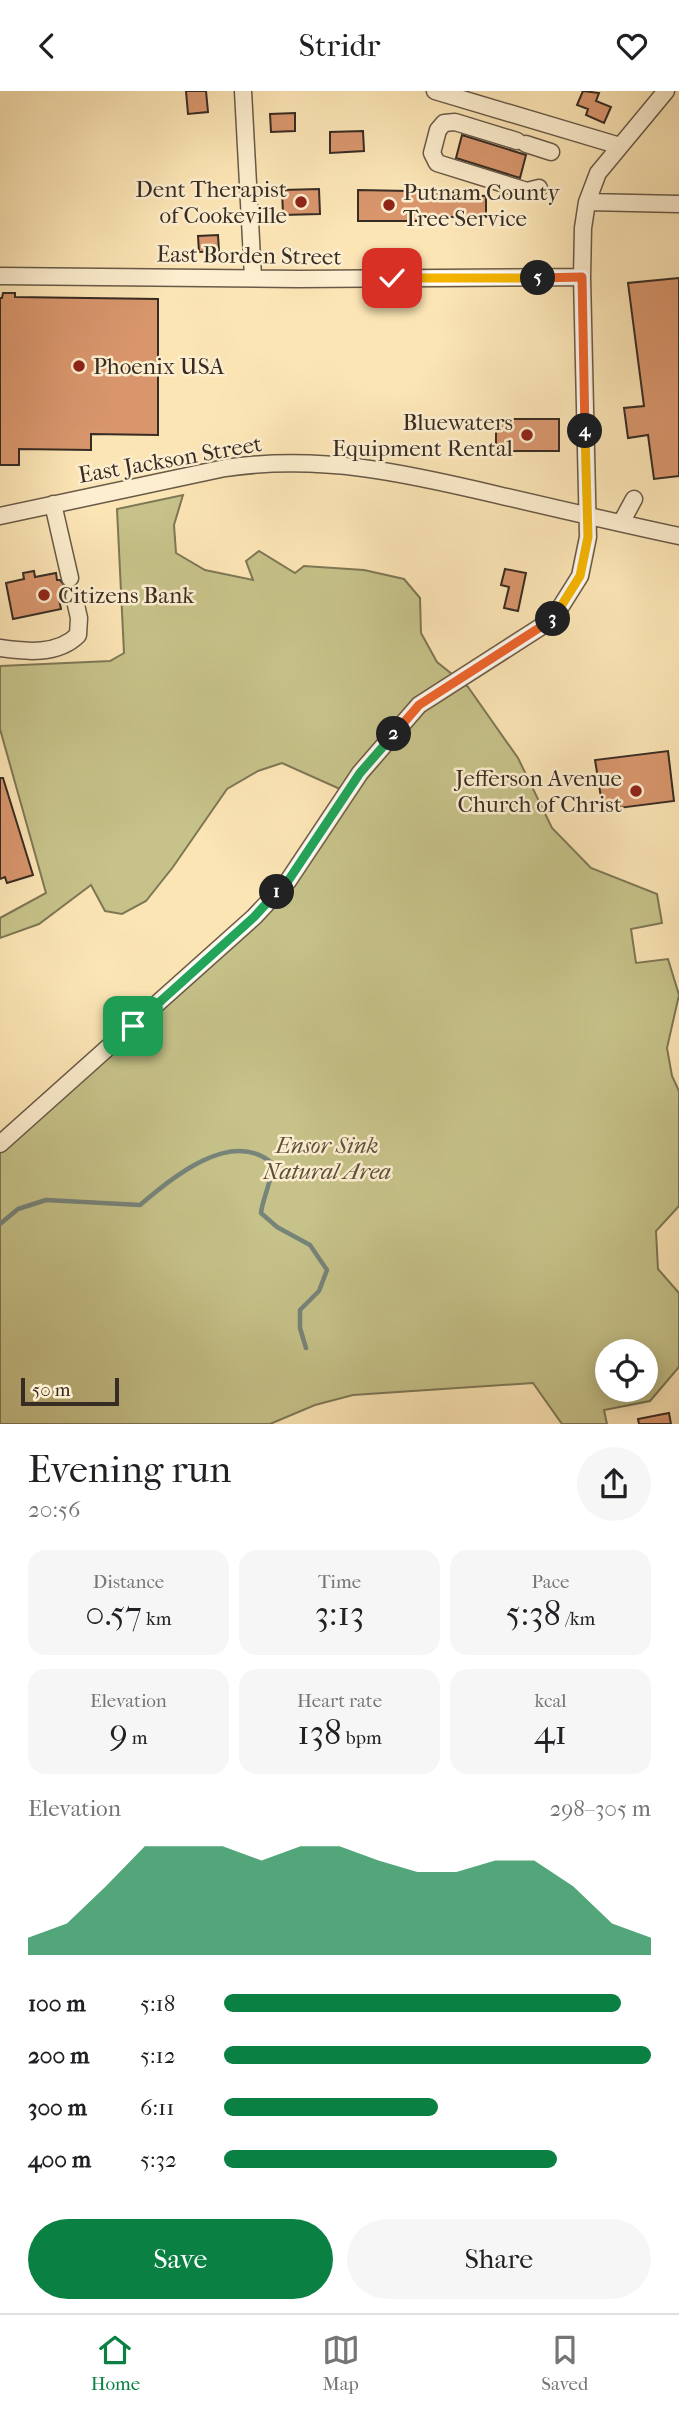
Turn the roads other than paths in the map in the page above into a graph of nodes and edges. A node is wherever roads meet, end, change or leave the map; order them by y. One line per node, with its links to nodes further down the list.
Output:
1 (243, 91): 10 (street)
2 (435, 91): 4 (street)
3 (666, 91): 4 (street)
4 (620, 146): 7 (street)
5 (551, 152): 6 (street)
6 (539, 188)
7 (587, 202): 8 (street); 11 (street)
8 (679, 204)
9 (0, 276): 10 (street, East Borden Street)
10 (253, 277): 11 (street, East Borden Street)
11 (582, 277): 14 (street)
12 (634, 499): 16 (street)
13 (53, 504): 14 (street, East Jackson Street); 15 (street, East Jackson Street); 18 (street)
14 (586, 515): 16 (street, East Jackson Street); 21 (street)
15 (0, 516)
16 (621, 523): 17 (street, East Jackson Street)
17 (679, 536)
18 (70, 578)
19 (74, 596): 20 (street)
20 (0, 648)
21 (0, 1144)

